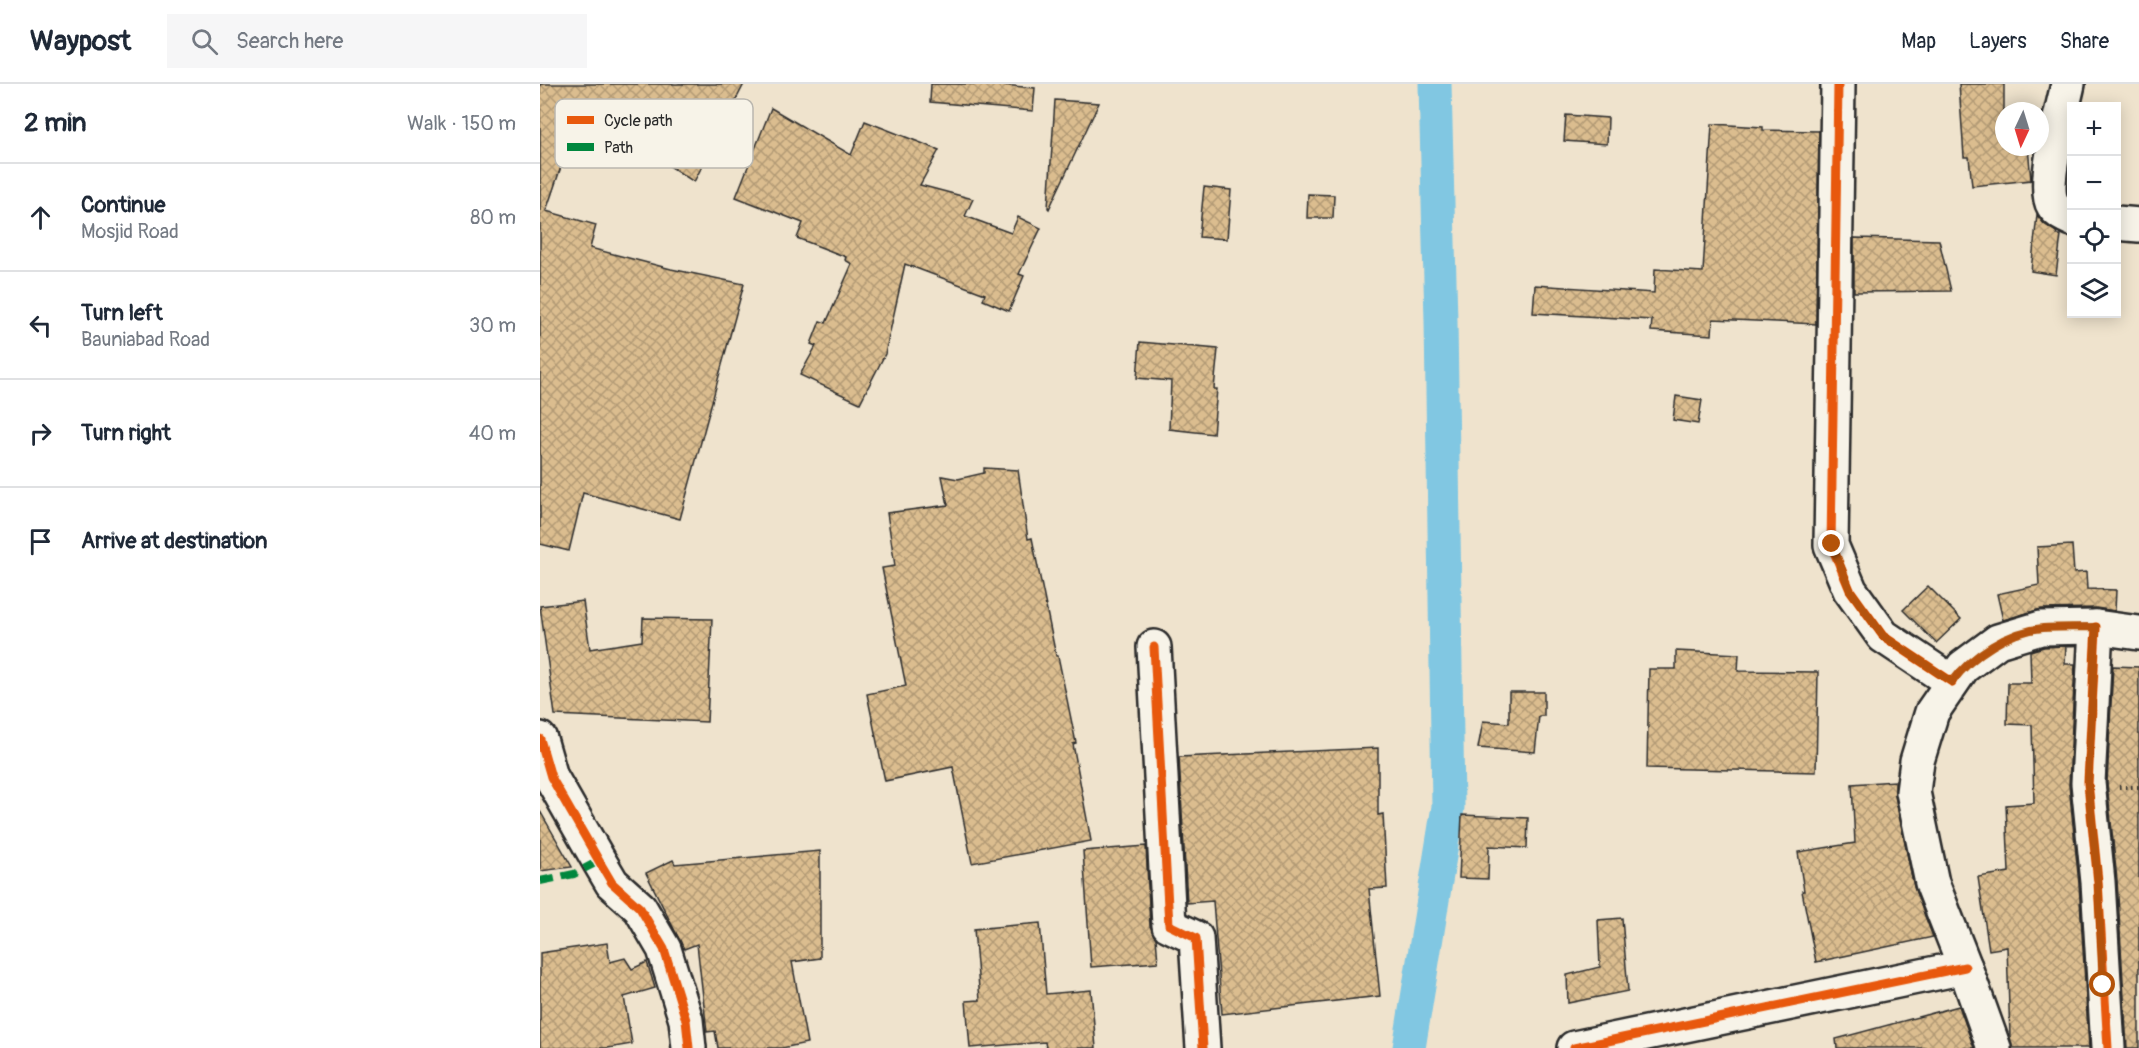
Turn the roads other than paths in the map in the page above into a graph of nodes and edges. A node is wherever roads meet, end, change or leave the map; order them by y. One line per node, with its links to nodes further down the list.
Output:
1 (1838, 84): 9 (street)
2 (2068, 84): 3 (street)
3 (2067, 216)
4 (2121, 223): 5 (street)
5 (2139, 225)
6 (2096, 627): 7 (street); 9 (street); 16 (street)
7 (2139, 633)
8 (1154, 647): 13 (street)
9 (1952, 682): 11 (street)
10 (540, 739): 12 (street)
11 (1965, 967): 14 (street); 15 (street)
12 (689, 1048)
13 (1203, 1048)
14 (1574, 1048)
15 (1994, 1048)
16 (2108, 1048)

